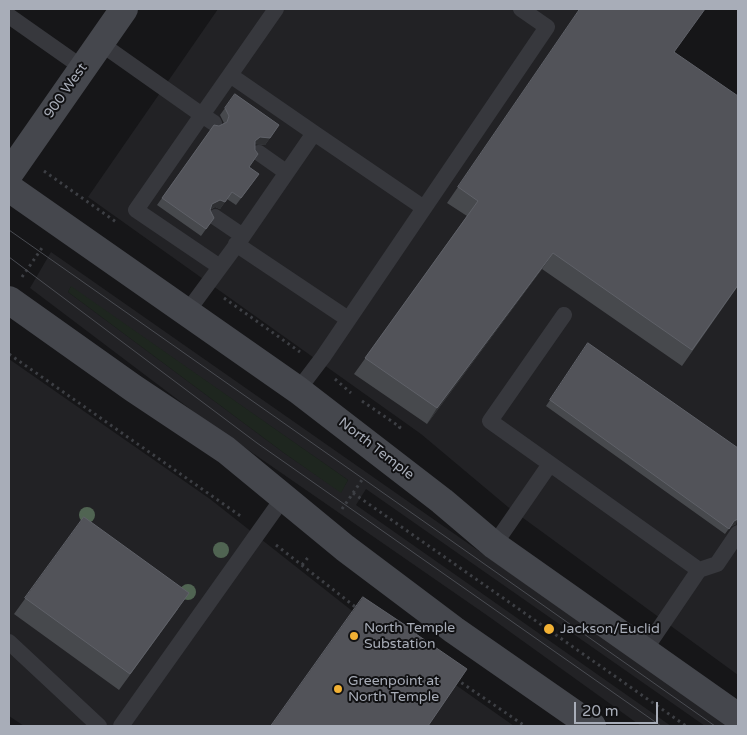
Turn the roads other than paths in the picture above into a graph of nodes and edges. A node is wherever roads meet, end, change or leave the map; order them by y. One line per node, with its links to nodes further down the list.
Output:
1 (124, 9): 5 (main road, 900 West)
2 (276, 9): 7 (lane)
3 (521, 9): 14 (lane)
4 (9, 16): 6 (lane)
5 (100, 43): 6 (main road, 900 West); 8 (lane)
6 (83, 68): 12 (main road, 900 West)
7 (230, 75): 8 (lane); 9 (lane)
8 (208, 119): 17 (lane)
9 (314, 133): 11 (lane); 14 (lane)
10 (259, 153): 11 (lane)
11 (286, 172): 16 (lane)
12 (9, 174)
13 (9, 188): 19 (main road, North Temple)
14 (424, 208): 21 (lane)
15 (215, 217): 16 (lane)
16 (240, 240): 17 (lane); 21 (lane)
17 (220, 267): 19 (lane)
18 (9, 300): 24 (main road)
19 (187, 312): 22 (main road, North Temple)
20 (564, 315): 23 (lane)
21 (348, 319): 22 (lane)
22 (298, 390): 26 (main road, North Temple)
23 (550, 464): 26 (lane); 27 (lane)
24 (283, 498): 32 (lane); 33 (main road)
25 (738, 533): 27 (lane)
26 (494, 545): 29 (main road, North Temple)
27 (699, 570): 29 (lane)
28 (9, 642): 31 (lane)
29 (644, 651): 30 (main road, North Temple)
30 (738, 717)
31 (99, 726)
32 (122, 726)
33 (592, 726)

